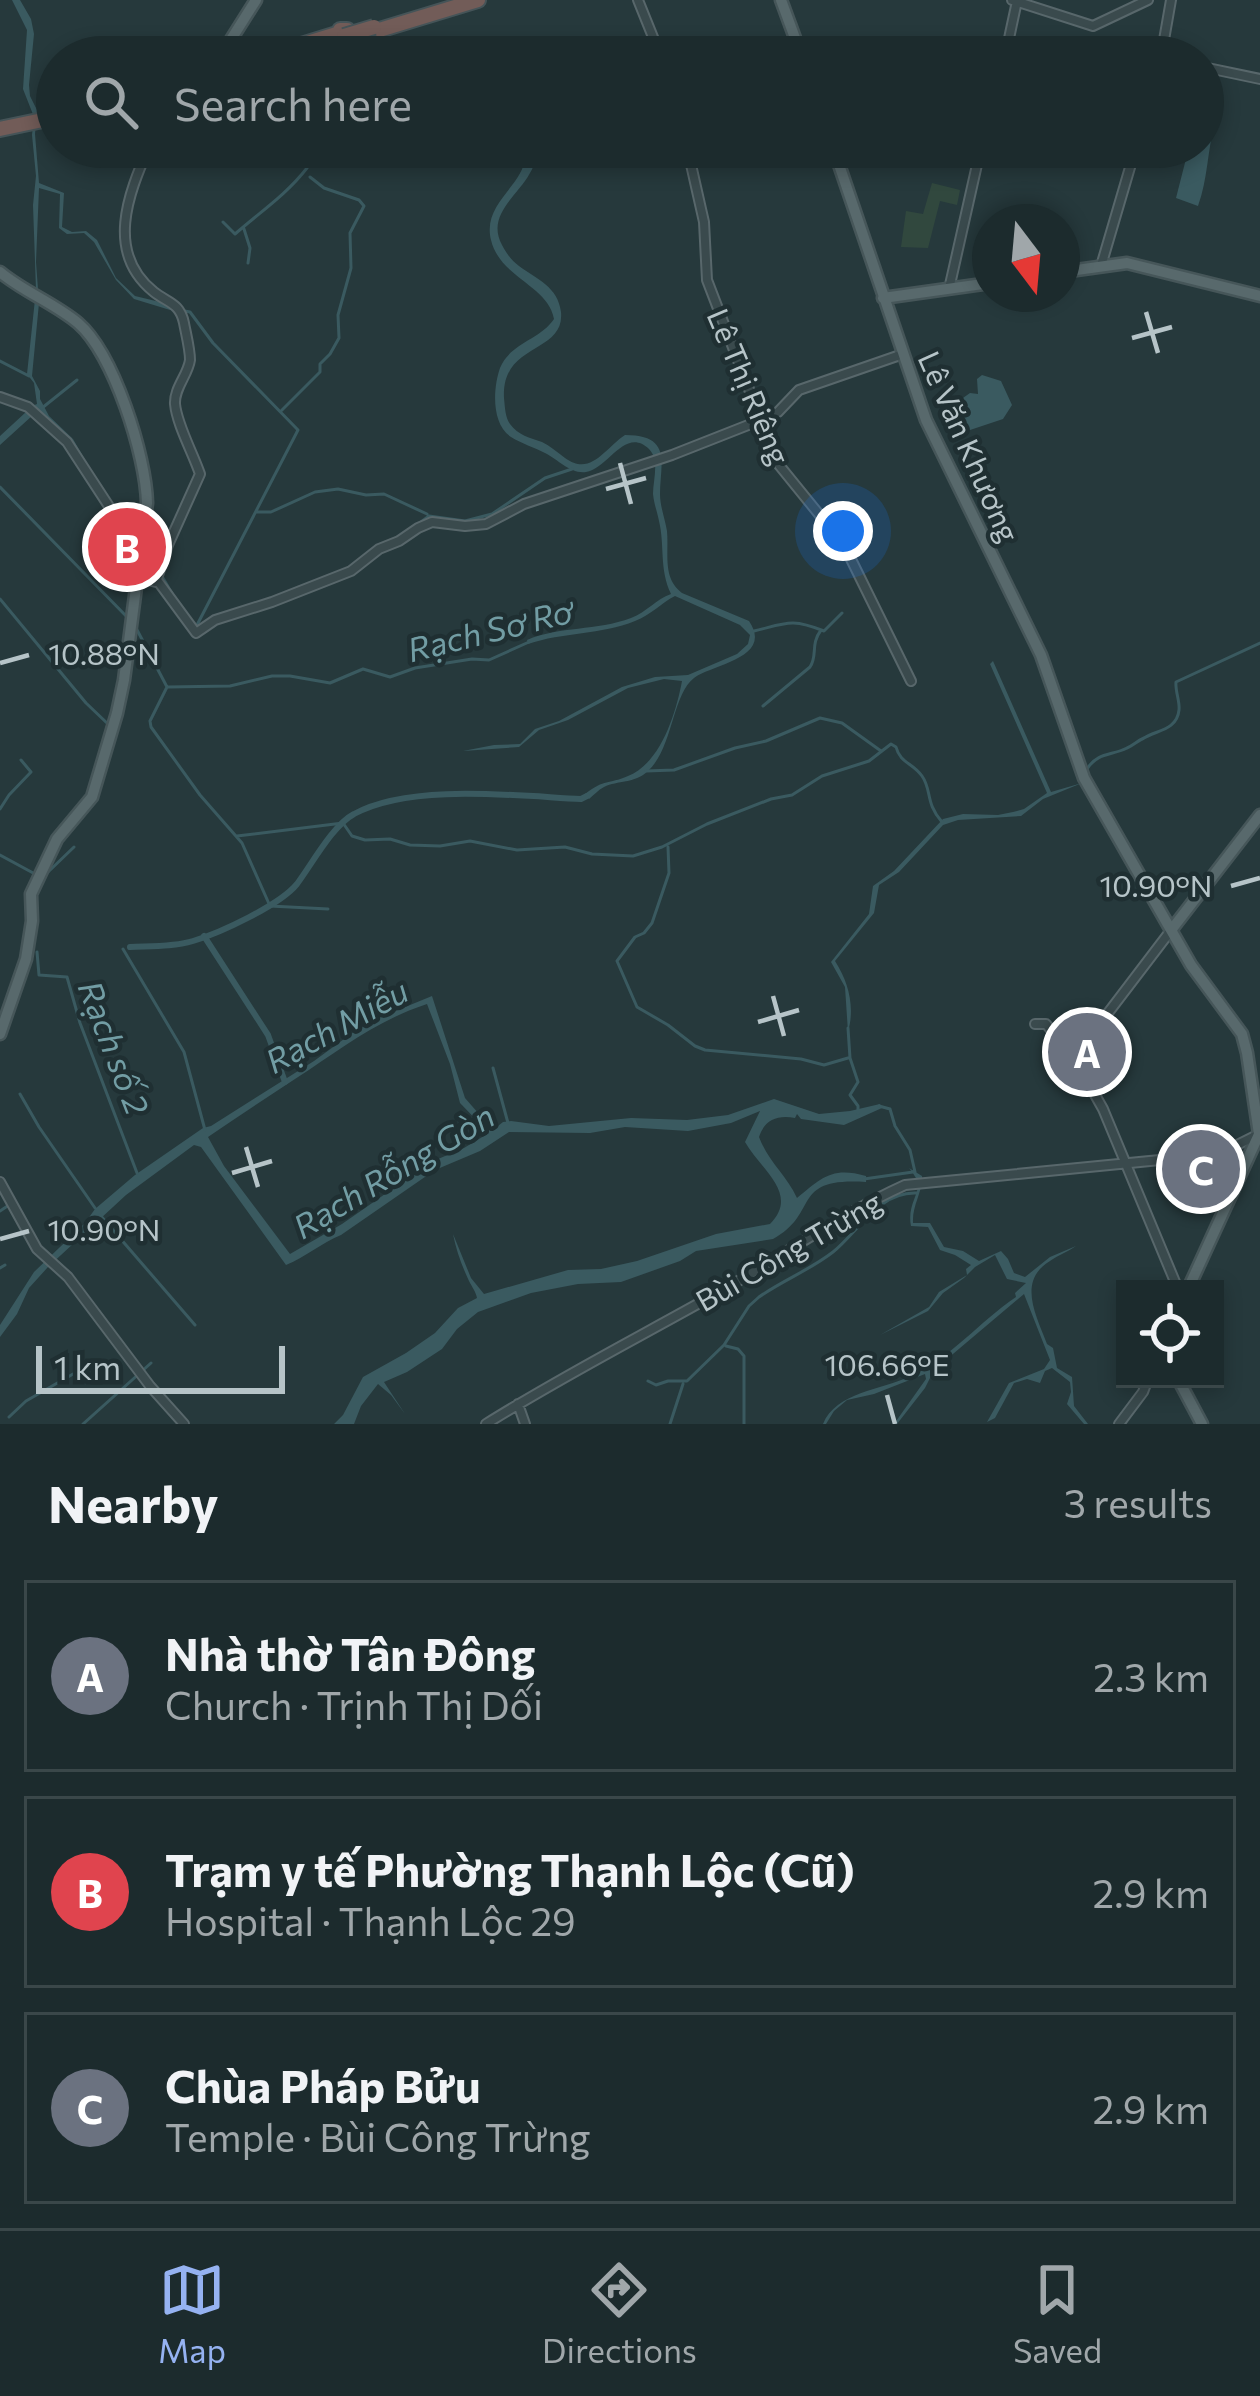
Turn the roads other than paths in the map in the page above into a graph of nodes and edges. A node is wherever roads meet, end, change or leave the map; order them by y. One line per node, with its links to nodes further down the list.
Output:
1 (256, 0): 11 (main road)
2 (451, 0): 10 (highway)
3 (460, 0): 10 (highway)
4 (475, 0): 10 (highway)
5 (637, 0): 13 (street)
6 (783, 0): 14 (main road)
7 (1148, 0): 9 (street)
8 (1171, 0): 16 (street)
9 (1016, 1): 15 (street)
10 (375, 27): 12 (highway, bridge)
11 (234, 36)
12 (348, 36)
13 (652, 36)
14 (795, 36)
15 (1009, 36)
16 (1167, 36)
17 (1224, 71): 18 (street)
18 (1260, 79)
19 (36, 125): 20 (highway)
20 (0, 132)
21 (141, 168): 37 (street)
22 (692, 168): 35 (street, Lê Thị Riêng)
23 (840, 168): 32 (main road, Lê Văn Khương)
24 (976, 168): 30 (street)
25 (1130, 168): 26 (street)
26 (1101, 266): 27 (main road); 31 (main road)
27 (1080, 269)
28 (0, 272): 36 (main road)
29 (972, 286): 30 (main road)
30 (949, 289): 32 (main road)
31 (1260, 296)
32 (883, 298): 33 (main road, Lê Văn Khương)
33 (903, 354): 35 (street); 40 (main road, Lê Văn Khương)
34 (0, 398): 36 (street)
35 (762, 420): 37 (street); 38 (street, Lê Thị Riêng)
36 (139, 570): 37 (street); 42 (main road)
37 (158, 578)
38 (911, 681)
39 (1260, 815): 40 (main road)
40 (1172, 929): 43 (street); 44 (main road)
41 (1036, 1024): 43 (street)
42 (0, 1034)
43 (1073, 1055): 45 (street)
44 (1260, 1134): 45 (street, Bùi Công Trừng); 48 (main road)
45 (1126, 1164): 47 (street); 51 (street, Bùi Công Trừng)
46 (0, 1181): 53 (street)
47 (1174, 1280)
48 (1193, 1280)
49 (1145, 1388): 56 (street)
50 (1183, 1388): 52 (main road)
51 (518, 1404): 54 (street, Bùi Công Trừng); 55 (street)
52 (1199, 1419)
53 (184, 1424)
54 (485, 1424)
55 (525, 1424)
56 (1119, 1424)

